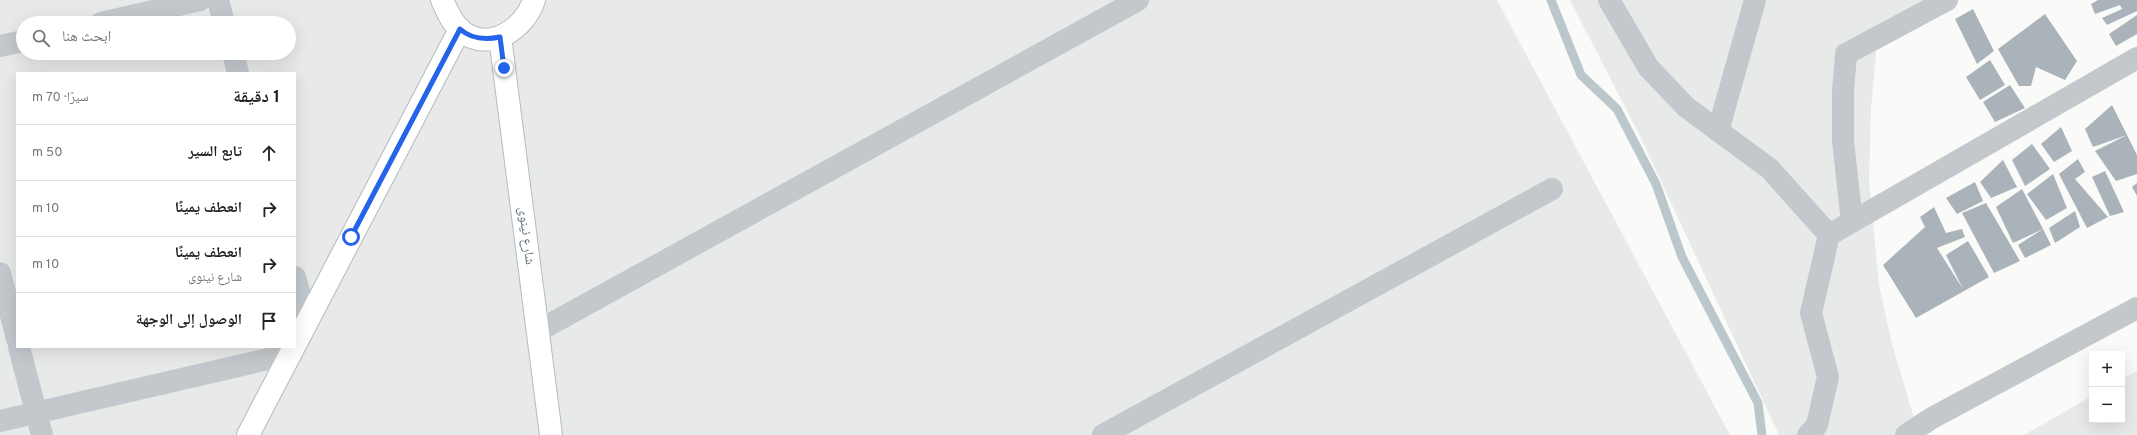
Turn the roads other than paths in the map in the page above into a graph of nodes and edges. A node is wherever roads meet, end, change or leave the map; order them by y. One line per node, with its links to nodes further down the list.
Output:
1 (200, 0): 9 (street)
2 (218, 0): 10 (street)
3 (442, 0): 11 (main road)
4 (534, 0): 12 (main road)
5 (1138, 0): 26 (street)
6 (1609, 0): 18 (street)
7 (1755, 0): 18 (street)
8 (1947, 0): 20 (street)
9 (131, 16)
10 (222, 16)
11 (460, 29): 12 (main road); 25 (main road)
12 (500, 37): 26 (main road, شارع نينوى)
13 (16, 43): 14 (street)
14 (0, 46)
15 (2137, 58): 20 (street)
16 (235, 60): 17 (street)
17 (238, 72)
18 (1718, 131): 21 (street)
19 (1552, 189): 36 (street)
20 (1852, 222): 21 (street)
21 (1829, 235): 37 (street)
22 (0, 273): 27 (street)
23 (296, 281): 25 (street)
24 (2137, 308): 38 (street)
25 (307, 321): 28 (main road)
26 (538, 331): 35 (main road, شارع نينوى)
27 (16, 335)
28 (296, 342)
29 (19, 348): 31 (street)
30 (293, 348): 31 (street); 34 (main road)
31 (36, 412): 32 (street); 33 (street)
32 (0, 421)
33 (42, 435)
34 (248, 435)
35 (551, 435)
36 (1103, 435)
37 (1808, 435)
38 (1906, 435)

